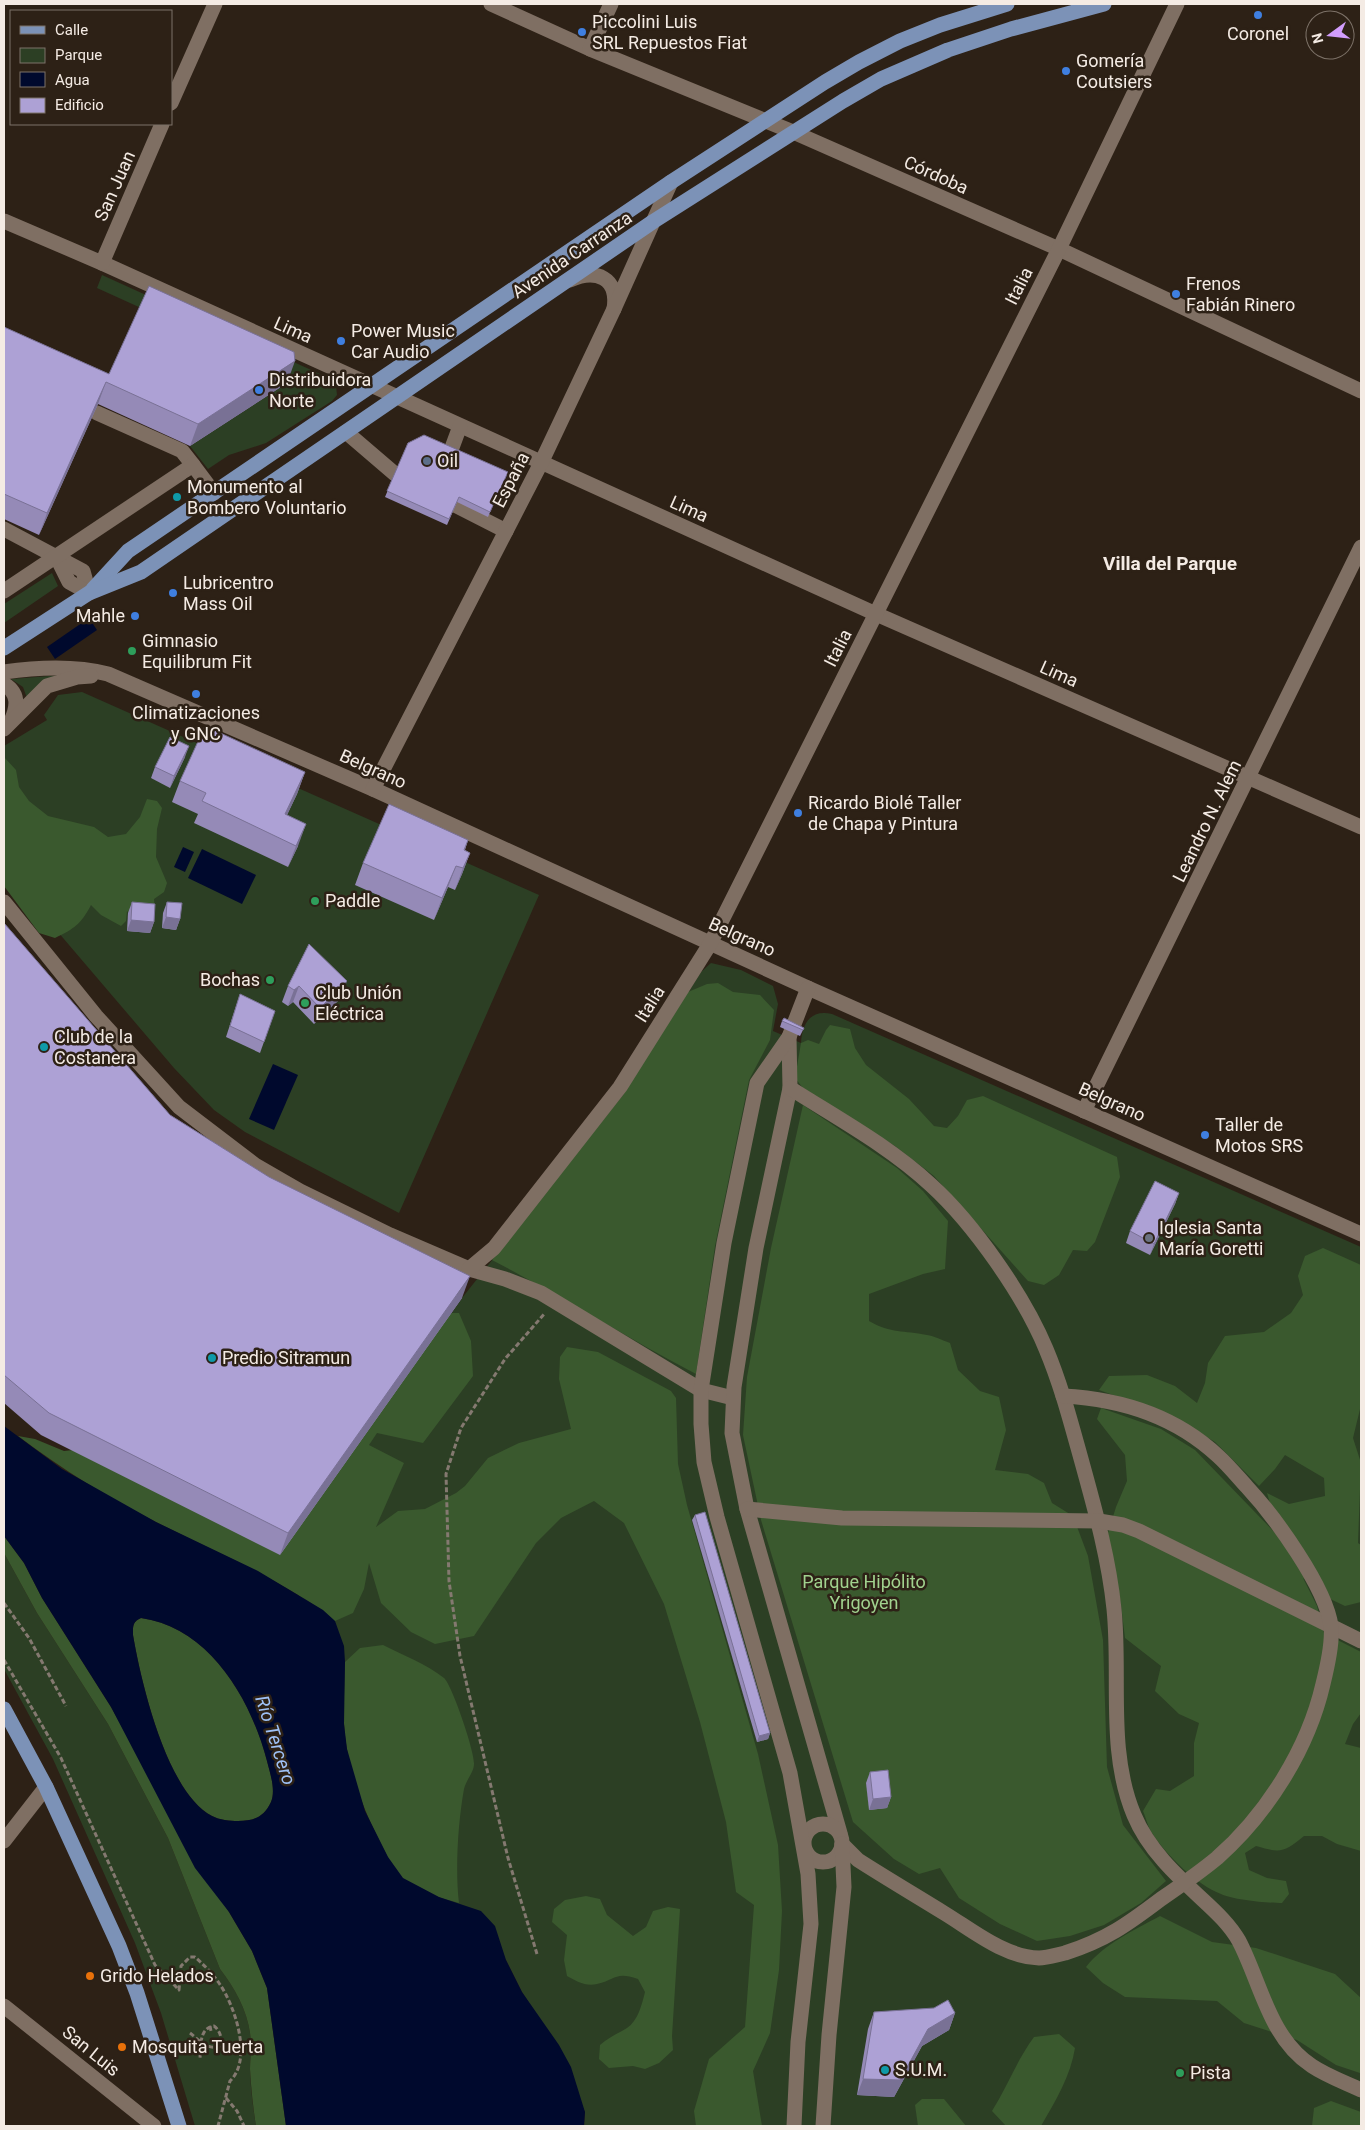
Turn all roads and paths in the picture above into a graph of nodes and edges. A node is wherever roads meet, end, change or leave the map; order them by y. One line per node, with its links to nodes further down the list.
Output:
1 (214, 4): 8 (street)
2 (491, 4): 7 (street, Córdoba)
3 (611, 4): 7 (street)
4 (1007, 4): 9 (main road, Avenida Carranza)
5 (1104, 4): 11 (main road, Avenida Carranza)
6 (1177, 4): 15 (street, Italia)
7 (590, 49): 9 (street, Córdoba)
8 (172, 101)
9 (764, 120): 11 (street, Córdoba); 12 (main road, Avenida Carranza)
10 (162, 125): 16 (street, San Juan)
11 (793, 132): 14 (main road, Avenida Carranza); 15 (street, Córdoba)
12 (670, 182): 14 (street, España); 19 (main road, Avenida Carranza)
13 (4, 221): 16 (street, Lima)
14 (654, 221): 17 (main road, Avenida Carranza); 18 (street, España)
15 (1058, 249): 20 (street, Córdoba); 37 (street, Italia)
16 (102, 263): 19 (street, Lima)
17 (562, 284): 18 (street); 21 (main road, Avenida Carranza)
18 (613, 311): 26 (street, España)
19 (370, 386): 21 (street, Lima); 29 (main road, Avenida Carranza)
20 (1361, 391)
21 (397, 398): 23 (street, Lima); 24 (main road, Avenida Carranza)
22 (97, 413): 27 (street)
23 (460, 426): 25 (street); 26 (street, Lima)
24 (346, 432): 28 (street); 36 (main road, Avenida Carranza)
25 (450, 453)
26 (541, 462): 32 (street, España); 37 (street, Lima)
27 (192, 464): 29 (street); 34 (street)
28 (395, 474)
29 (214, 493): 36 (main road, Avenida Carranza)
30 (455, 506): 32 (street)
31 (4, 528): 34 (street)
32 (506, 531): 44 (street, España)
33 (1361, 547): 43 (street, Leandro N. Alem)
34 (56, 556): 35 (street); 36 (street)
35 (4, 591)
36 (89, 593): 38 (main road, Avenida Carranza)
37 (876, 614): 43 (street, Lima); 47 (street, Italia)
38 (4, 648)
39 (4, 672): 40 (street, Belgrano)
40 (108, 674): 42 (street); 44 (street, Belgrano)
41 (4, 684): 42 (street)
42 (7, 726)
43 (1249, 778): 45 (street, Lima); 51 (street, Leandro N. Alem)
44 (373, 789): 47 (street, Belgrano)
45 (1361, 827)
46 (4, 902): 53 (street)
47 (710, 944): 48 (street, Belgrano); 53 (street, Italia)
48 (808, 988): 49 (street); 51 (street, Belgrano)
49 (789, 1037): 50 (street); 55 (street)
50 (790, 1088): 56 (street); 57 (street)
51 (1084, 1111): 52 (street, Belgrano)
52 (1361, 1234)
53 (469, 1269): 54 (street)
54 (555, 1301): 55 (street); 71 (path)
55 (701, 1390): 57 (street); 69 (street)
56 (1063, 1396): 59 (street); 61 (street)
57 (734, 1398): 58 (street)
58 (747, 1509): 59 (street); 67 (street)
59 (1099, 1521): 61 (street); 70 (street)
60 (4, 1603): 64 (path)
61 (1331, 1627): 62 (street); 70 (street)
62 (1361, 1641)
63 (4, 1660): 81 (path)
64 (66, 1706)
65 (4, 1709): 66 (main road)
66 (46, 1787): 68 (street); 83 (main road)
67 (841, 1839): 69 (street); 69 (street); 70 (street); 87 (street)
68 (4, 1840)
69 (804, 1844): 86 (street)
70 (1184, 1882): 80 (street)
71 (537, 1954)
72 (4, 2006): 82 (street, San Luis)
73 (210, 2026): 74 (path); 76 (path); 78 (path)
74 (212, 2032)
75 (190, 2033): 76 (path)
76 (201, 2042): 78 (path); 79 (path)
77 (215, 2043): 78 (path)
78 (217, 2048)
79 (200, 2058)
80 (1361, 2090)
81 (226, 2098): 84 (path); 85 (path)
82 (154, 2126)
83 (179, 2126)
84 (218, 2126)
85 (244, 2126)
86 (794, 2126)
87 (823, 2126)

